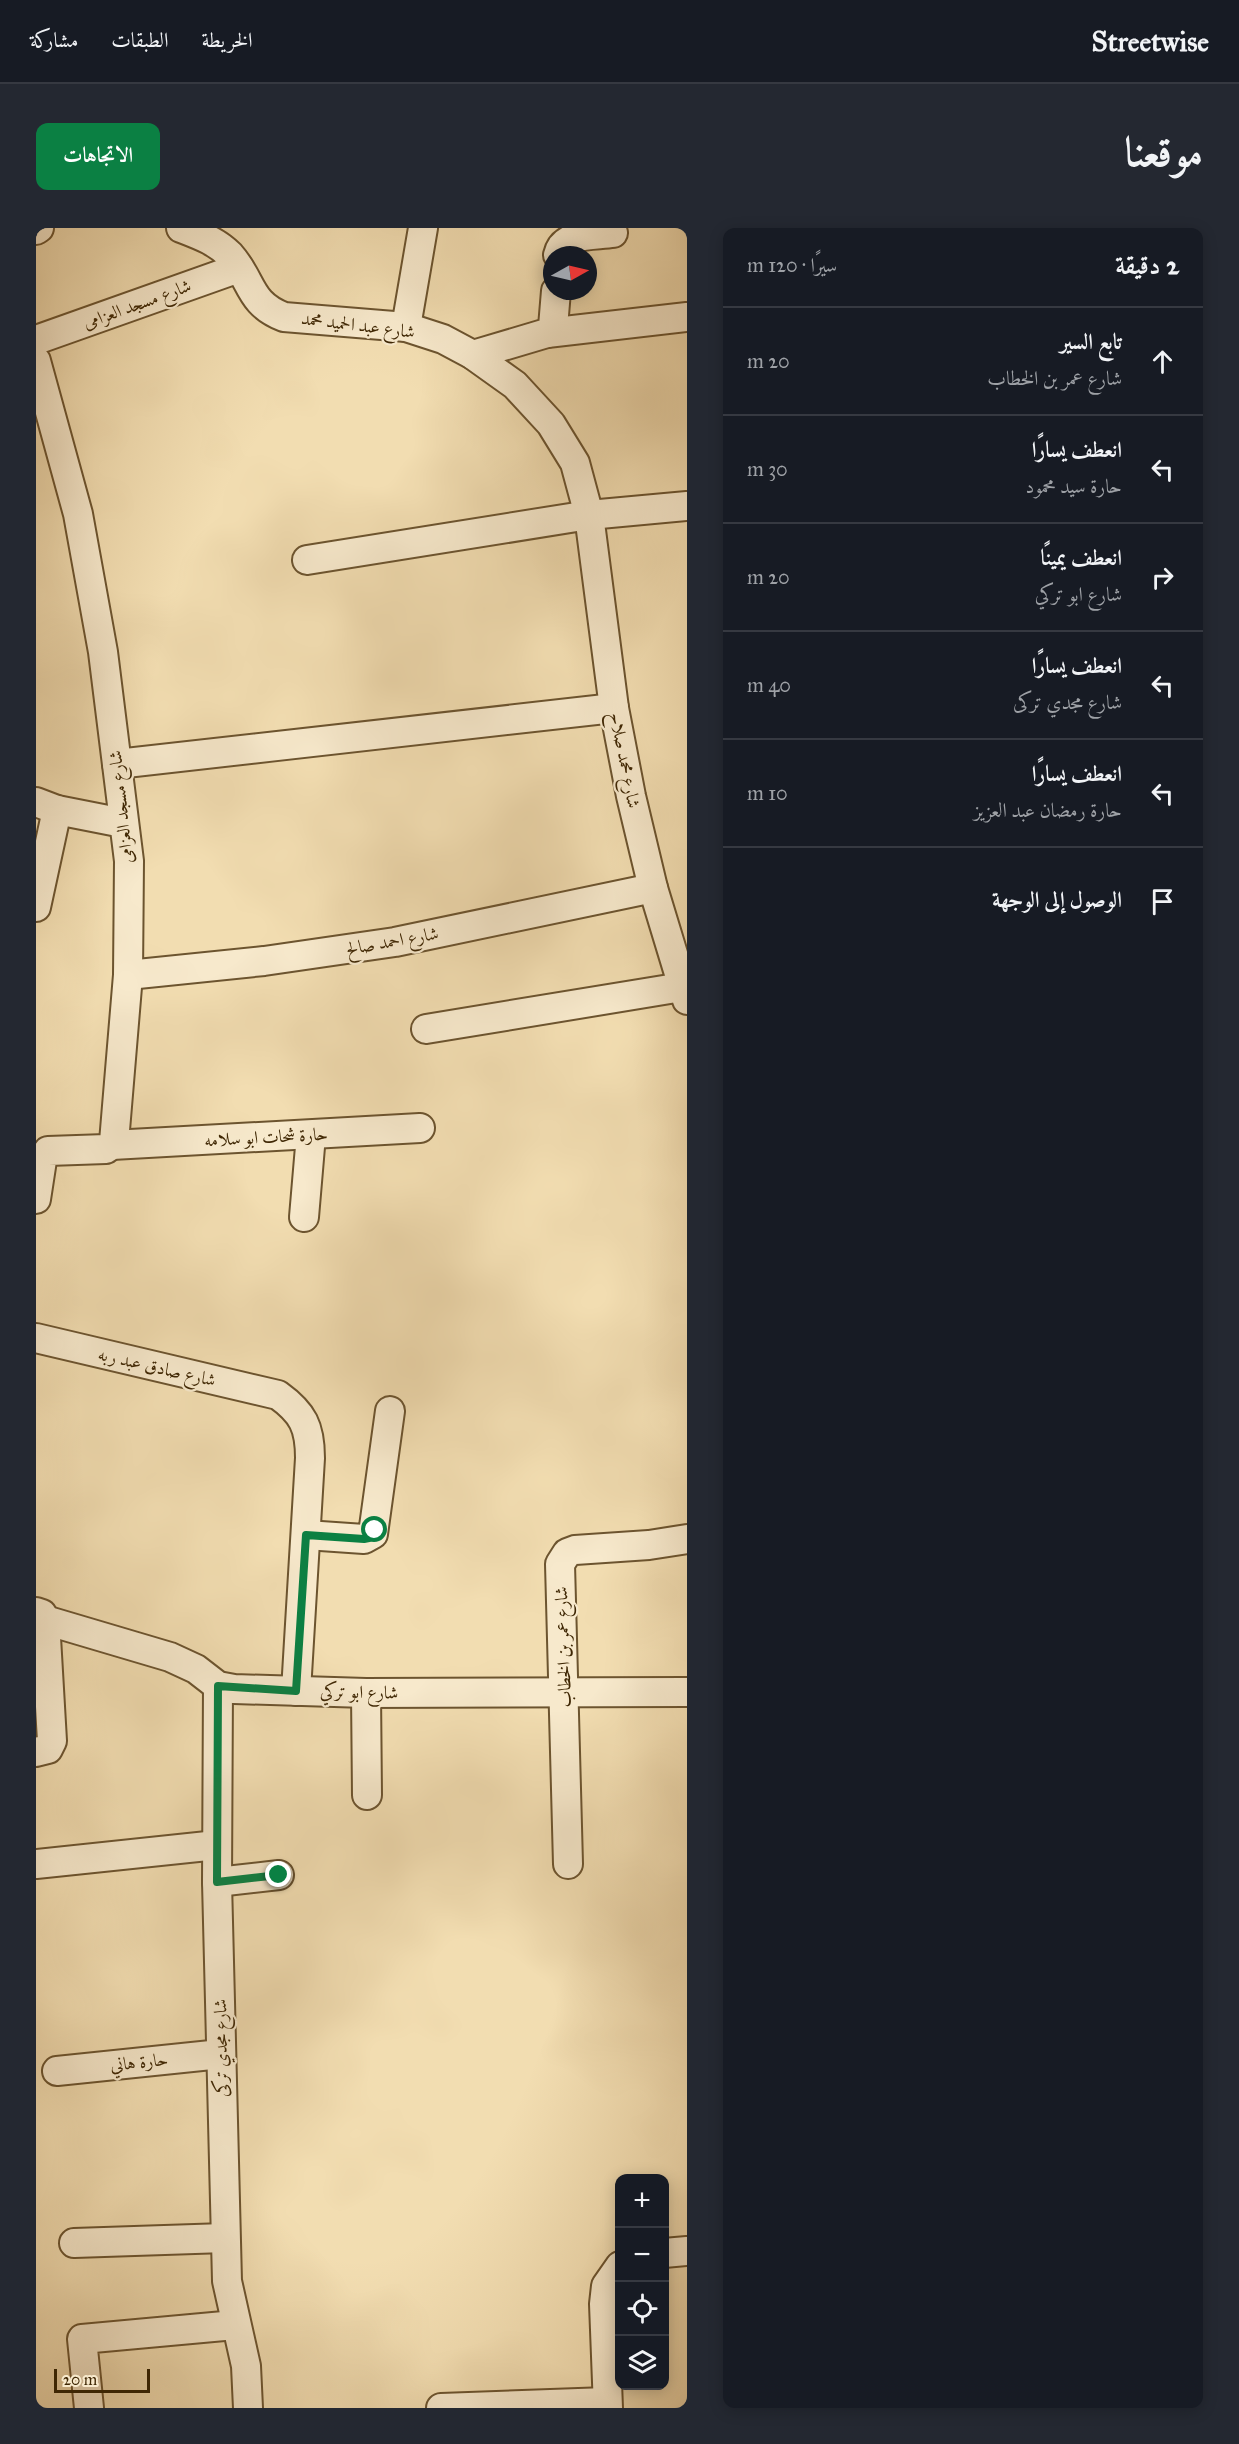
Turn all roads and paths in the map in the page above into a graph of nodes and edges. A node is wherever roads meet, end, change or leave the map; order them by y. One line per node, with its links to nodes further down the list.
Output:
1 (181, 228): 5 (street, شارع عبد الحميد محمد)
2 (423, 228): 8 (street)
3 (613, 233): 4 (street)
4 (561, 246)
5 (239, 268): 8 (street, شارع عبد الحميد محمد); 10 (street, شارع مسجد العزامى)
6 (555, 300): 9 (street)
7 (687, 317): 9 (street)
8 (406, 327): 11 (street, شارع عبد الحميد محمد)
9 (547, 333): 11 (street)
10 (36, 340)
11 (473, 355): 15 (street, شارع عبد الحميد محمد)
12 (36, 361): 13 (street, شارع مسجد العزامى)
13 (41, 401): 18 (street, شارع مسجد العزامى)
14 (687, 506): 15 (street)
15 (589, 515): 16 (street); 17 (street, شارع محمد صلاح)
16 (307, 560)
17 (614, 708): 18 (street); 21 (street, شارع محمد صلاح)
18 (117, 764): 20 (street, شارع مسجد العزامى)
19 (47, 806): 20 (street); 22 (street)
20 (123, 823): 23 (street, شارع مسجد العزامى)
21 (653, 888): 23 (street, شارع احمد صالح); 24 (street, شارع محمد صلاح)
22 (36, 907)
23 (128, 975): 28 (street, شارع مسجد العزامى)
24 (685, 994): 25 (street)
25 (426, 1029)
26 (420, 1128): 27 (street, حارة شحات ابو سلامه)
27 (311, 1135): 28 (street, حارة شحات ابو سلامه); 30 (street)
28 (112, 1145): 29 (street)
29 (36, 1199)
30 (304, 1217)
31 (36, 1338): 33 (street, شارع صادق عبد ربه)
32 (390, 1411): 33 (street)
33 (306, 1535): 37 (street)
34 (687, 1539): 40 (street, شارع عمر بن الخطاب)
35 (40, 1616): 36 (street); 41 (street)
36 (218, 1686): 37 (street, شارع ابو تركي); 43 (street, شارع مجدي تركى)
37 (296, 1691): 39 (street, شارع ابو تركي)
38 (687, 1692): 40 (street, شارع ابو تركي)
39 (366, 1693): 40 (street, شارع ابو تركي); 42 (street)
40 (564, 1693): 45 (street, شارع عمر بن الخطاب)
41 (44, 1746)
42 (367, 1795)
43 (217, 1845): 44 (street); 47 (street, شارع مجدي تركى)
44 (36, 1864)
45 (568, 1864)
46 (279, 1875): 47 (street)
47 (217, 1882): 48 (street, شارع مجدي تركى)
48 (220, 2054): 49 (street, حارة هاني); 50 (street, شارع مجدي تركى)
49 (57, 2071)
50 (225, 2238): 51 (street); 55 (street, شارع مجدي تركى)
51 (74, 2243)
52 (687, 2251): 53 (street)
53 (669, 2253)
54 (615, 2273): 56 (street)
55 (236, 2325): 57 (street); 58 (street, شارع مجدي تركى)
56 (608, 2405): 59 (street)
57 (89, 2408)
58 (248, 2408)
59 (441, 2408)

